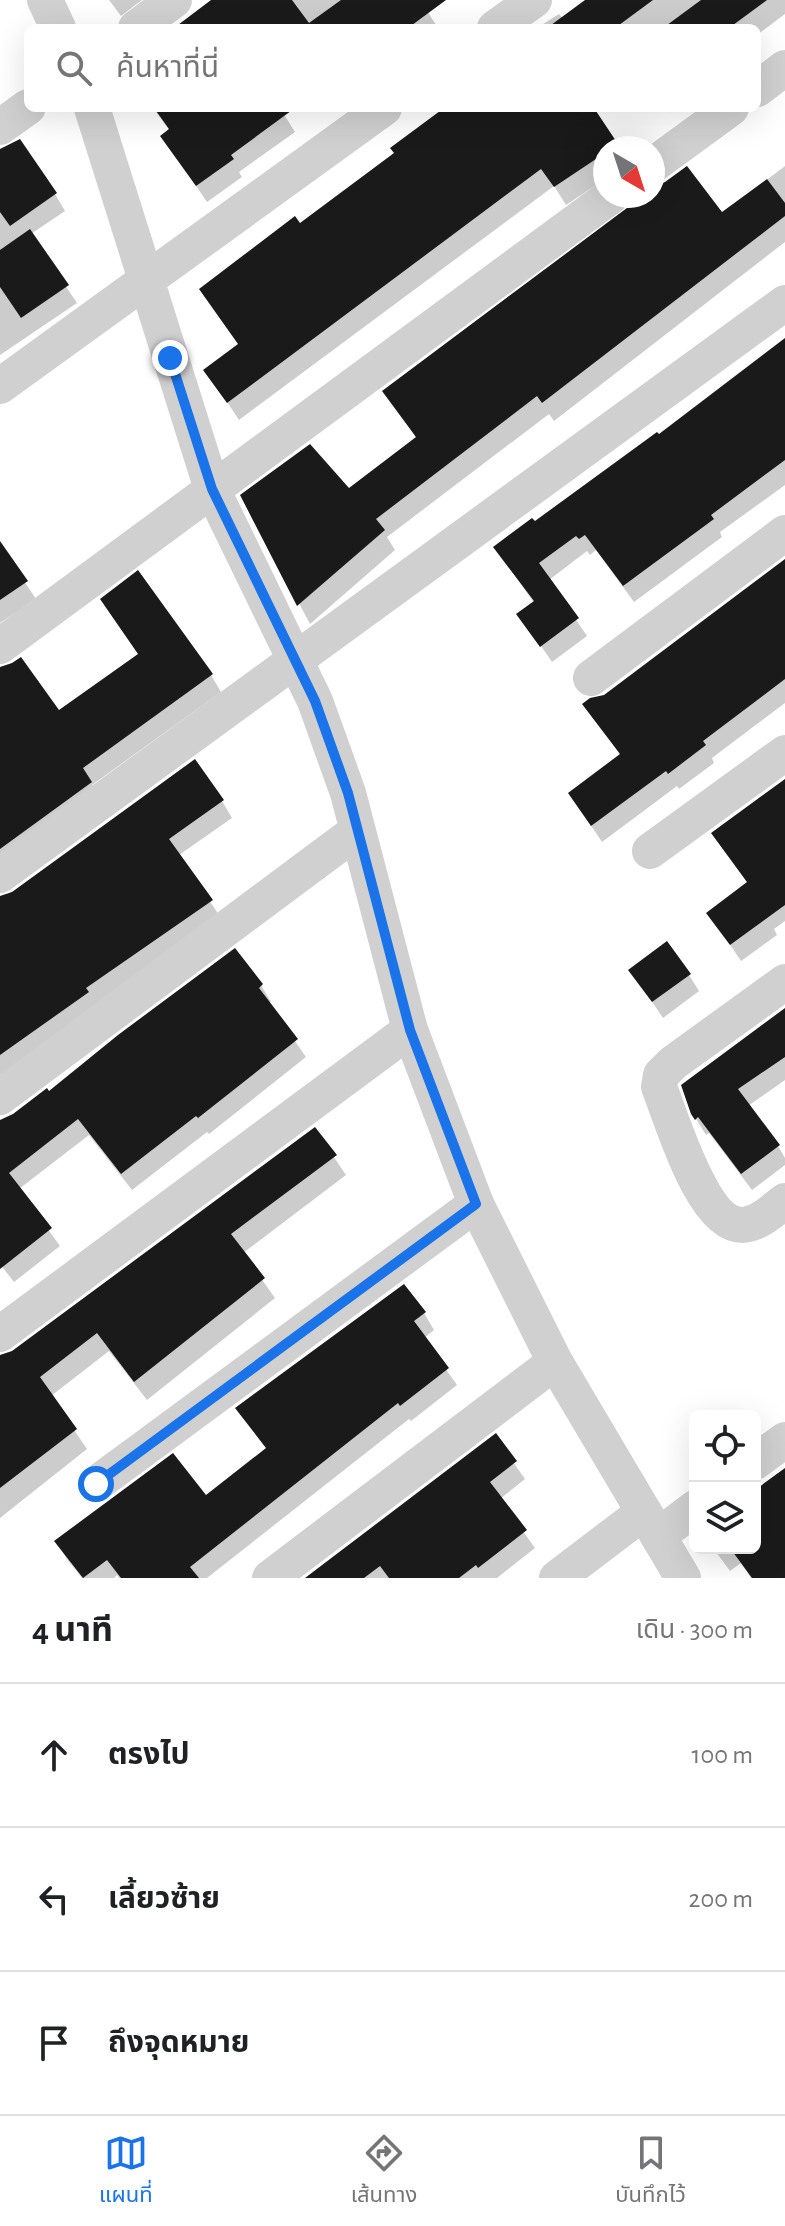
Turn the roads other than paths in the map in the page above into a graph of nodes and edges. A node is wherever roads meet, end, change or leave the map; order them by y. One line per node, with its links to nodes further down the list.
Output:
1 (45, 0): 4 (street)
2 (174, 0): 5 (street)
3 (534, 0): 6 (street)
4 (56, 24)
5 (141, 24)
6 (501, 24)
7 (785, 68): 8 (street)
8 (761, 86)
9 (24, 110): 13 (street)
10 (93, 112): 16 (street)
11 (378, 112): 16 (street)
12 (726, 112): 14 (street)
13 (0, 127)
14 (665, 156)
15 (595, 208): 19 (street)
16 (145, 278): 18 (street); 19 (street)
17 (785, 303): 22 (street)
18 (0, 386)
19 (212, 489): 21 (street); 22 (street)
20 (785, 533): 23 (street)
21 (0, 646)
22 (294, 659): 25 (street); 27 (street)
23 (591, 678)
24 (785, 753): 26 (street)
25 (357, 831): 29 (street); 30 (street)
26 (650, 851)
27 (0, 875)
28 (785, 982): 31 (street)
29 (410, 1030): 32 (street); 33 (street)
30 (0, 1097)
31 (785, 1201)
32 (476, 1204): 34 (street); 37 (street)
33 (0, 1334)
34 (555, 1362): 39 (street); 40 (street)
35 (785, 1440): 36 (street)
36 (761, 1458)
37 (96, 1484)
38 (689, 1510): 39 (street)
39 (651, 1524): 41 (street); 42 (street)
40 (270, 1578)
41 (557, 1578)
42 (683, 1578)

